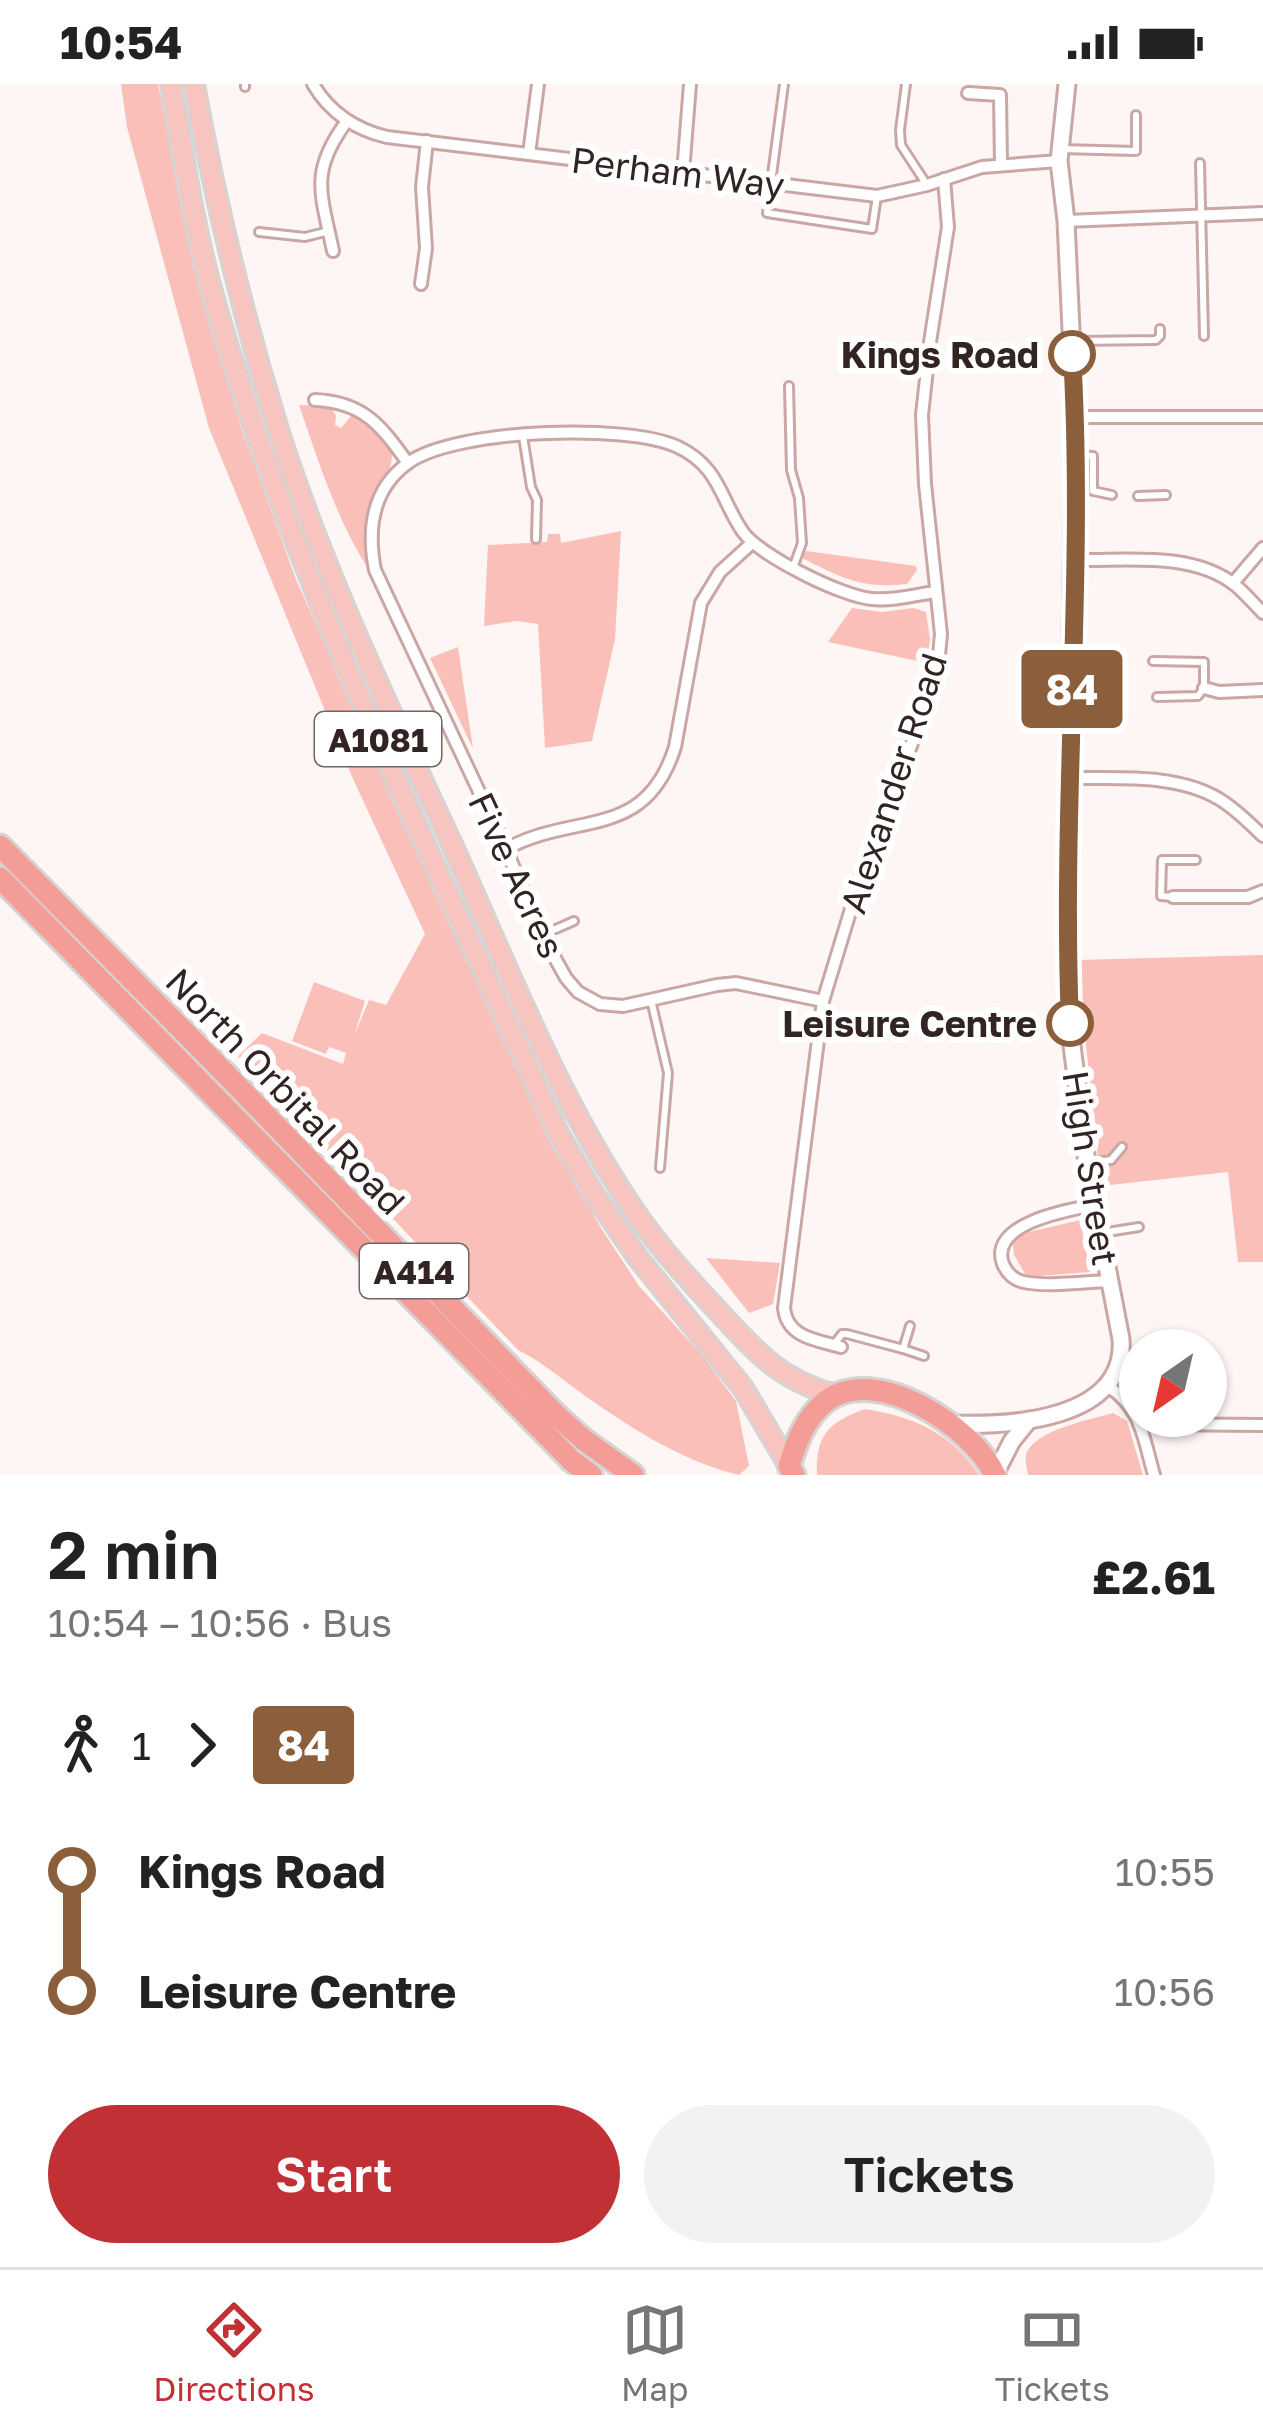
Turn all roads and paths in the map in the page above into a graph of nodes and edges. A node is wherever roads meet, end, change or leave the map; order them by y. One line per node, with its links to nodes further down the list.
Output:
1 (171, 84): 87 (main road, A1081)
2 (194, 84): 81 (main road, A1081)
3 (313, 84): 11 (street)
4 (538, 84): 13 (street)
5 (690, 84): 17 (street)
6 (784, 84): 19 (lane)
7 (906, 84): 20 (lane)
8 (1067, 84): 14 (street, High Street)
9 (968, 93): 15 (street)
10 (1136, 116): 14 (lane)
11 (347, 121): 12 (street, Perham Way); 25 (street)
12 (427, 141): 13 (street, Perham Way); 28 (street)
13 (529, 154): 17 (street, Perham Way)
14 (1059, 155): 15 (street, Perham Way); 24 (street, High Street)
15 (1000, 164): 18 (street, Perham Way)
16 (1200, 164): 23 (lane)
17 (683, 173): 19 (street, Perham Way)
18 (944, 179): 20 (street, Perham Way); 48 (street, Alexander Road)
19 (770, 184): 21 (street, Perham Way); 21 (lane)
20 (927, 185): 21 (street, Perham Way)
21 (877, 196)
22 (1263, 213): 23 (street)
23 (1203, 215): 24 (street); 30 (lane)
24 (1066, 220): 31 (street, High Street)
25 (328, 231): 26 (lane); 27 (street)
26 (259, 232)
27 (333, 251)
28 (421, 284)
29 (1160, 329): 31 (lane)
30 (1204, 336)
31 (1071, 341): 34 (street, High Street)
32 (789, 386): 46 (lane)
33 (315, 400): 38 (street)
34 (1075, 417): 35 (street); 37 (street, High Street)
35 (1263, 417)
36 (523, 434): 38 (street); 42 (lane); 43 (street)
37 (1074, 455): 39 (lane); 45 (street, High Street)
38 (408, 463): 57 (street, Five Acres)
39 (1112, 495)
40 (1138, 496): 41 (lane)
41 (1166, 496)
42 (536, 538)
43 (752, 543): 46 (street); 57 (street)
44 (1263, 548): 47 (street)
45 (1074, 560): 47 (street); 54 (street, High Street)
46 (793, 568): 48 (street)
47 (1233, 583): 49 (street)
48 (935, 592): 65 (street, Alexander Road)
49 (1263, 613)
50 (1153, 662): 51 (lane)
51 (1204, 688): 52 (street); 53 (lane)
52 (1263, 690)
53 (1157, 698)
54 (1069, 778): 55 (street); 69 (street, High Street)
55 (1263, 836)
56 (0, 846): 66 (highway, North Orbital Road / A414)
57 (506, 849): 63 (street, Five Acres)
58 (1196, 860): 61 (lane)
59 (0, 878): 67 (highway, North Orbital Road / A414)
60 (1263, 891): 61 (street)
61 (1173, 897)
62 (574, 921): 63 (lane)
63 (542, 935): 64 (street, Five Acres)
64 (651, 999): 65 (street, Five Acres); 70 (lane)
65 (823, 1001): 76 (street, Alexander Road)
66 (218, 1065): 67 (lane); 89 (highway, North Orbital Road / A414)
67 (207, 1089): 88 (highway, North Orbital Road / A414)
68 (1122, 1147): 69 (lane)
69 (1087, 1163): 71 (street, High Street)
70 (660, 1168)
71 (1094, 1205): 73 (street, High Street); 74 (street)
72 (1139, 1227): 73 (lane)
73 (1100, 1233): 74 (street, High Street)
74 (1109, 1282): 79 (street, High Street)
75 (910, 1326): 77 (lane)
76 (837, 1346): 77 (lane)
77 (903, 1349): 78 (lane)
78 (924, 1356)
79 (1108, 1386): 80 (street); 82 (street)
80 (1119, 1394)
81 (835, 1396): 83 (highway); 87 (highway)
82 (1029, 1420): 83 (street); 90 (street)
83 (953, 1424): 90 (highway)
84 (1227, 1425): 85 (street)
85 (1263, 1425)
86 (1143, 1437): 91 (street)
87 (788, 1472)
88 (591, 1475)
89 (633, 1475)
90 (996, 1475)
91 (1154, 1475)

